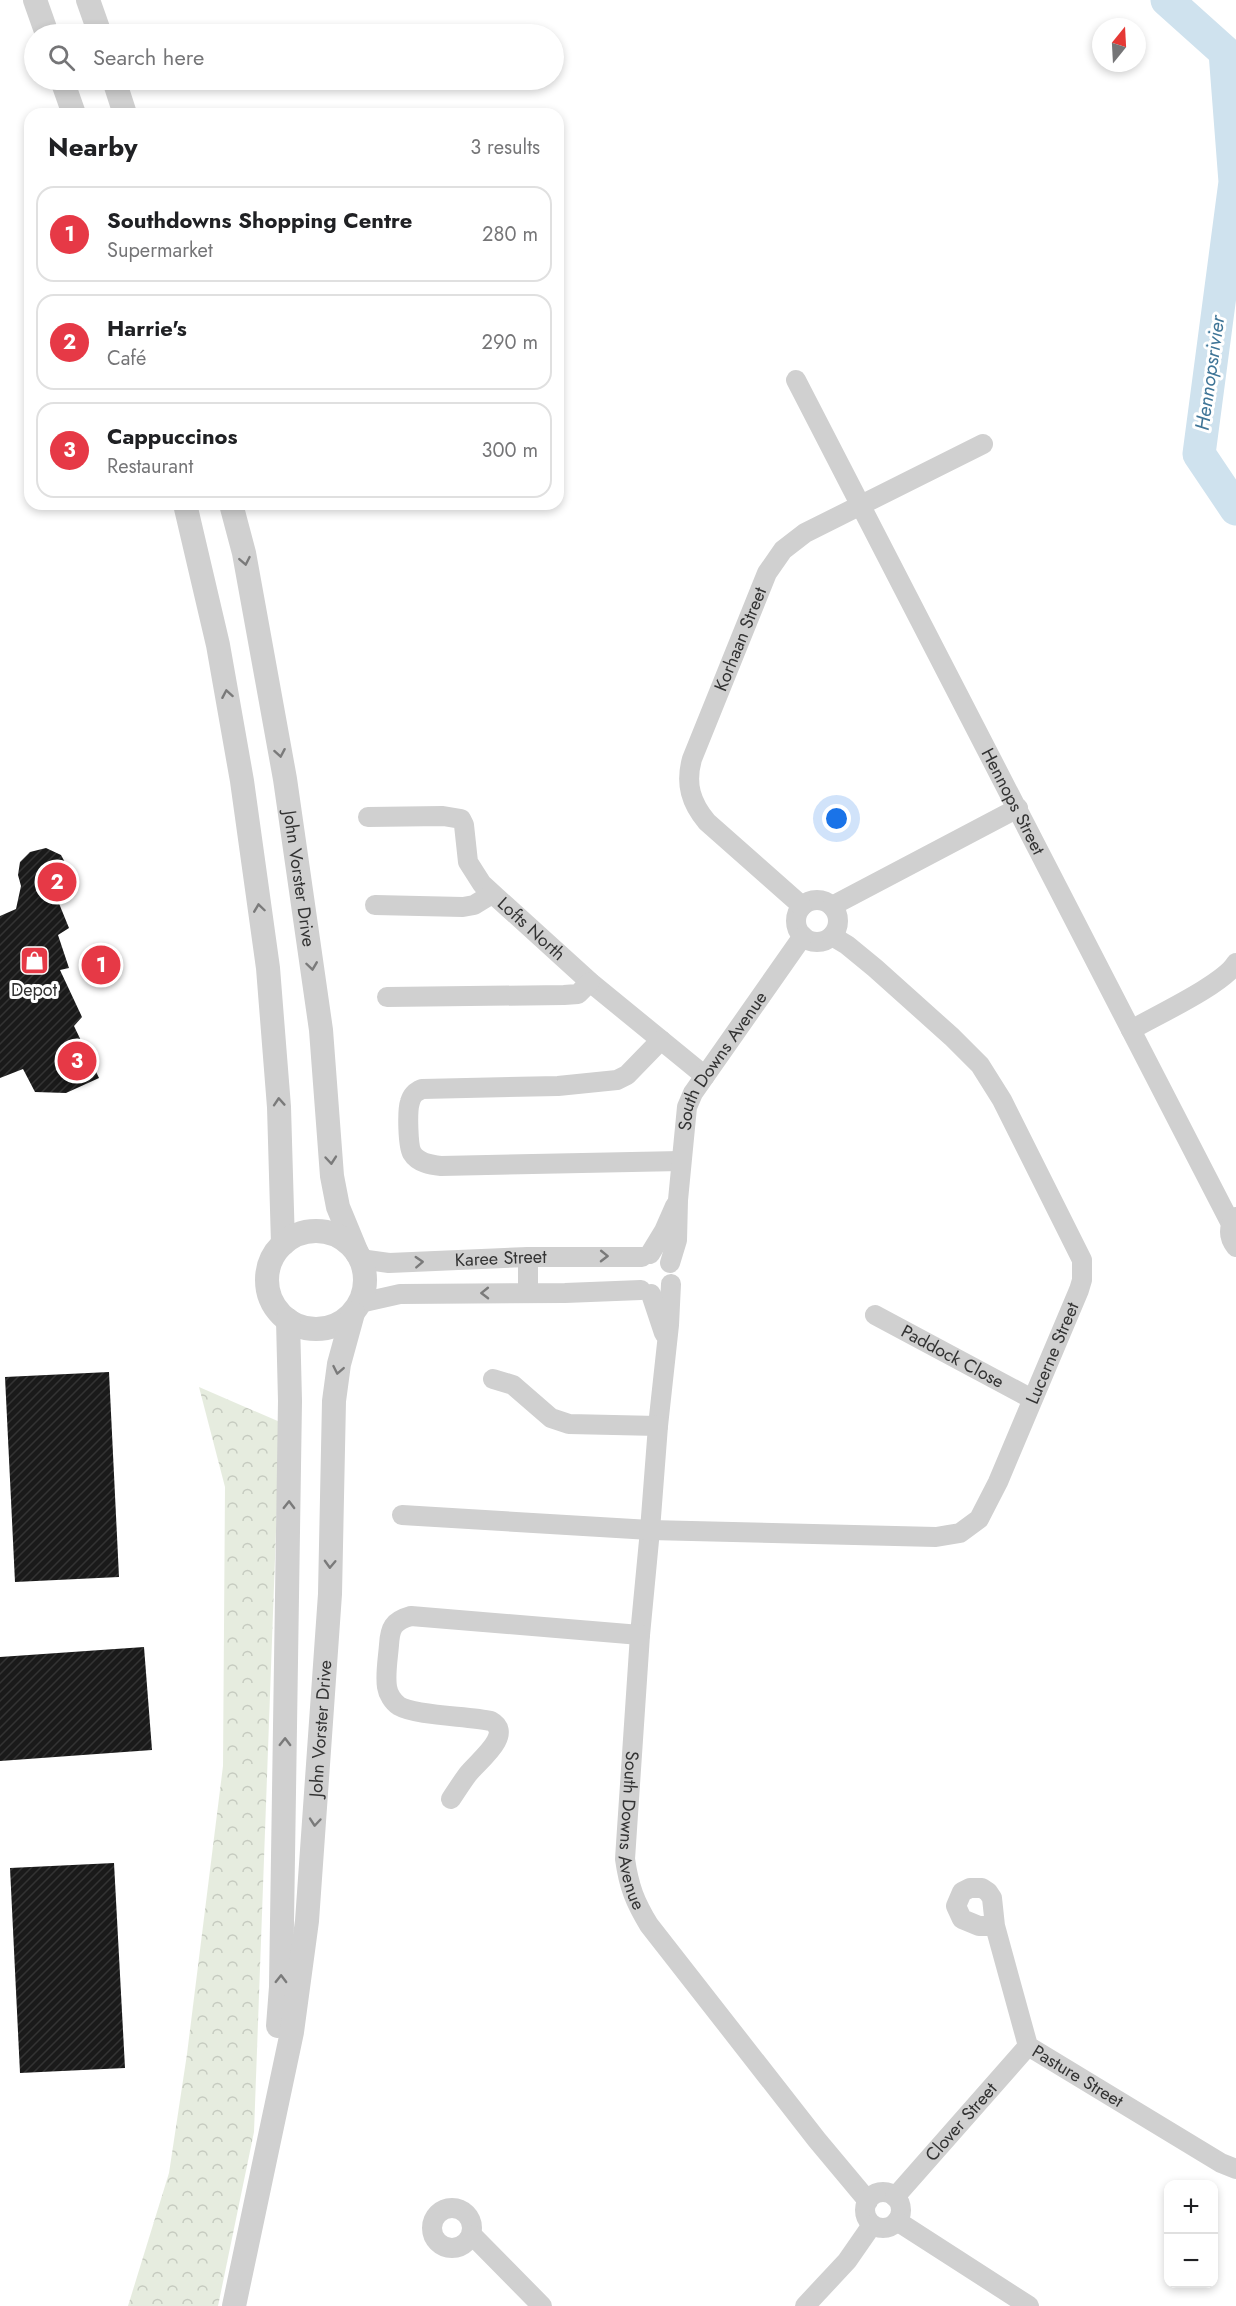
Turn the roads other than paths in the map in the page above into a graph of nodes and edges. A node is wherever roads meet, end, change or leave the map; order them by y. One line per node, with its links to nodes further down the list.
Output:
1 (35, 0): 3 (street)
2 (88, 0): 4 (street)
3 (43, 24)
4 (96, 24)
5 (66, 90): 7 (street)
6 (117, 90): 8 (street)
7 (72, 108)
8 (123, 108)
9 (796, 380): 11 (street, Hennops Street)
10 (983, 444): 11 (street, Korhaan Street)
11 (860, 507): 14 (street, Hennops Street); 18 (street, Korhaan Street)
12 (186, 510): 31 (street, one-way to 12)
13 (233, 510): 33 (street, John Vorster Drive, one-way to 33)
14 (1018, 808): 19 (street); 25 (street, Hennops Street)
15 (368, 817): 16 (street, Lofts North)
16 (492, 894): 17 (street); 23 (street, Lofts North)
17 (375, 905)
18 (802, 906): 19 (street); 20 (street)
19 (832, 906): 21 (street)
20 (803, 936): 21 (street); 27 (street, South Downs Avenue)
21 (832, 936): 45 (street, Lucerne Street)
22 (1236, 963): 25 (street)
23 (590, 982): 24 (street); 26 (street, Lofts North)
24 (387, 997)
25 (1131, 1030): 30 (street, Hennops Street)
26 (661, 1040): 27 (street, Lofts North); 28 (street)
27 (705, 1076): 28 (street, South Downs Avenue)
28 (681, 1161): 29 (street, South Downs Avenue)
29 (678, 1200): 34 (street, South Downs Avenue); 36 (street, South Downs Avenue)
30 (1234, 1221): 32 (street, Hennops Street)
31 (283, 1244): 33 (street); 42 (street)
32 (1236, 1247)
33 (359, 1256): 35 (street, Karee Street, one-way to 35); 40 (street)
34 (646, 1256): 35 (street, Karee Street, one-way to 34); 36 (street); 38 (street)
35 (528, 1257): 39 (street)
36 (670, 1263): 37 (street)
37 (671, 1284): 38 (street); 43 (street, South Downs Avenue)
38 (646, 1292): 39 (street, Karee Street); 43 (street, South Downs Avenue)
39 (528, 1293): 40 (street, Karee Street, one-way to 40)
40 (356, 1308): 42 (street); 53 (street, John Vorster Drive, one-way to 53)
41 (875, 1315): 45 (street, Paddock Close)
42 (288, 1320): 53 (street, John Vorster Drive, one-way to 42)
43 (666, 1345): 46 (street, South Downs Avenue)
44 (493, 1379): 46 (street)
45 (1032, 1399): 48 (street, Lucerne Street)
46 (657, 1426): 48 (street, South Downs Avenue)
47 (402, 1515): 48 (street, Lucerne Street)
48 (650, 1530): 49 (street, South Downs Avenue)
49 (640, 1635): 50 (street); 56 (street, South Downs Avenue)
50 (451, 1798)
51 (995, 1926): 52 (street, Pasture Street)
52 (1028, 2046): 54 (street, Pasture Street); 55 (street, Clover Street)
53 (268, 2142): 60 (street, John Vorster Drive)
54 (1236, 2169)
55 (895, 2197): 56 (street); 57 (street)
56 (868, 2201): 58 (street)
57 (897, 2222): 58 (street); 63 (street)
58 (872, 2225): 62 (street)
59 (472, 2235): 61 (street)
60 (234, 2306)
61 (542, 2306)
62 (805, 2306)
63 (1029, 2306)

